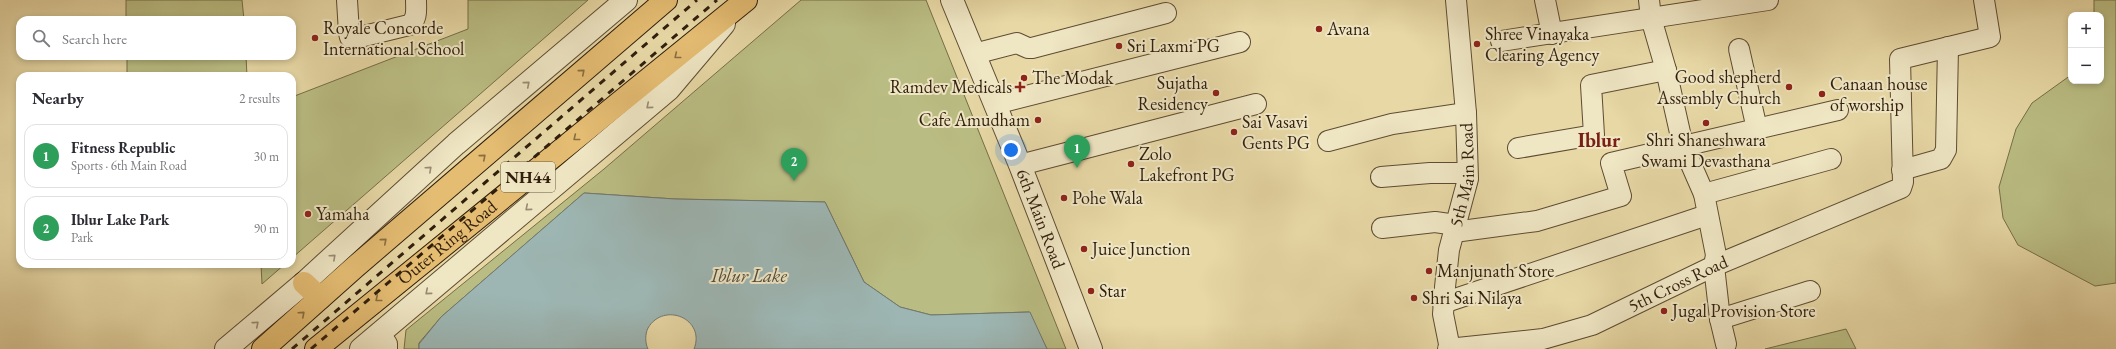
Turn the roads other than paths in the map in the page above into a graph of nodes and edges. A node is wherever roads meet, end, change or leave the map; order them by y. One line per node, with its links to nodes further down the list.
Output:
1 (347, 0): 2 (street)
2 (416, 0)
3 (626, 0): 38 (street, one-way to 3)
4 (666, 0): 40 (highway, NH44, one-way to 4)
5 (952, 0): 18 (street, 6th Main Road)
6 (1456, 0): 23 (street, 5th Main Road)
7 (1545, 0): 13 (street)
8 (1768, 0): 11 (street)
9 (1984, 0): 16 (street)
10 (743, 2): 43 (street, one-way to 43); 47 (highway, Outer Ring Road / NH44, one-way to 47)
11 (1650, 9): 13 (street); 19 (street)
12 (1166, 13): 18 (street)
13 (1552, 34): 14 (street)
14 (1501, 41)
15 (1240, 42): 20 (street)
16 (1948, 47): 32 (street, 5th Cross Road); 32 (street)
17 (1739, 49): 24 (street)
18 (974, 54): 20 (street, 6th Main Road)
19 (1666, 70): 26 (street); 27 (street)
20 (996, 104): 29 (street, 6th Main Road)
21 (1256, 104): 29 (street)
22 (1838, 110): 24 (street)
23 (1466, 113): 25 (street); 30 (street, 5th Main Road)
24 (1757, 129): 26 (street)
25 (1328, 141)
26 (1683, 146): 33 (street); 36 (street)
27 (1518, 148)
28 (1831, 159): 33 (street)
29 (1020, 165): 49 (street, 6th Main Road)
30 (1467, 173): 31 (street); 36 (street, 5th Main Road)
31 (1381, 177)
32 (1901, 179): 37 (street, 5th Cross Road)
33 (1704, 194): 34 (street)
34 (1707, 215): 37 (street); 41 (street)
35 (1382, 228): 36 (street)
36 (1455, 229): 41 (street, 5th Main Road)
37 (1714, 266): 42 (street); 50 (street, 5th Cross Road)
38 (304, 283): 40 (highway); 45 (street, one-way to 38)
39 (1810, 292): 42 (street)
40 (320, 298): 46 (highway, NH44, one-way to 40)
41 (1444, 303): 50 (street, 5th Main Road)
42 (1720, 319): 44 (street)
43 (383, 341): 48 (street)
44 (1726, 344)
45 (226, 349)
46 (263, 349)
47 (316, 349)
48 (361, 349)
49 (1091, 349)
50 (1449, 349)

